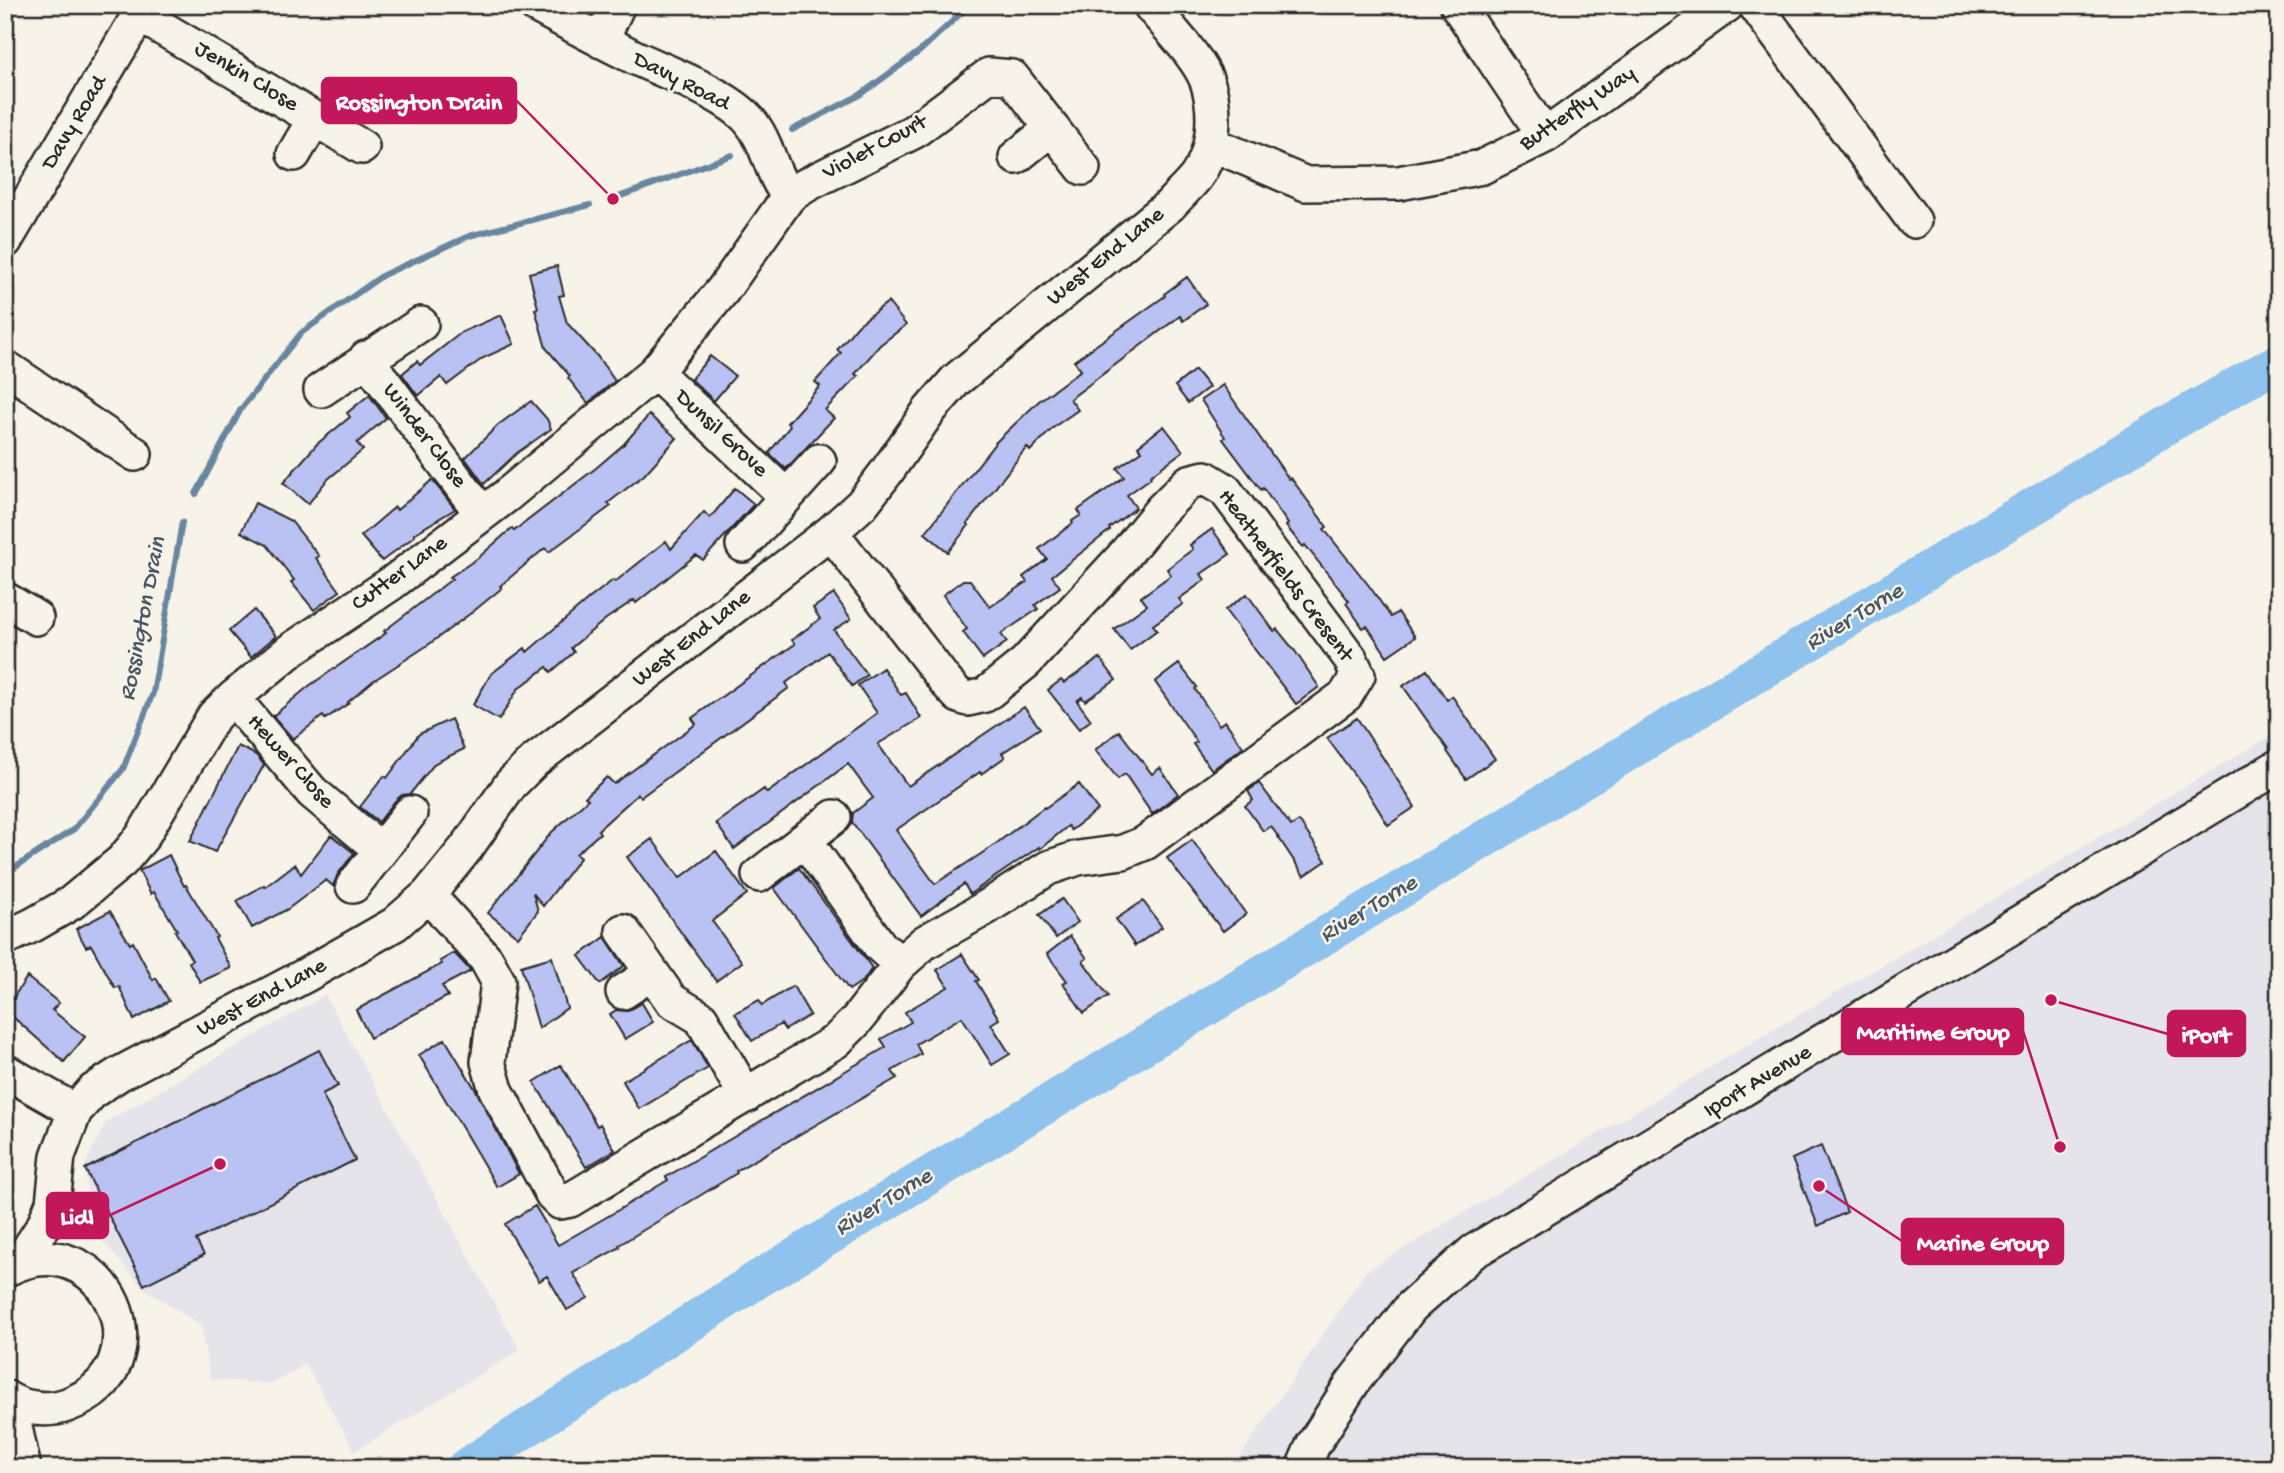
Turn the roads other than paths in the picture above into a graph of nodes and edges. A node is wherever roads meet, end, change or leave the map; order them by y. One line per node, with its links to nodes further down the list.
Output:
1 (535, 5): 8 (street, Davy Road)
2 (618, 5): 8 (street)
3 (1150, 5): 12 (street, West End Lane)
4 (1457, 5): 11 (street)
5 (1727, 5): 11 (street, Butterfly Way)
6 (1755, 5): 18 (street)
7 (143, 10): 9 (street, Jenkin Close); 19 (street, Davy Road)
8 (601, 41): 17 (street, Davy Road)
9 (315, 118): 13 (street, Jenkin Close); 14 (street, Jenkin Close)
10 (1052, 128): 15 (street); 16 (street, Violet Court); 17 (street, Violet Court)
11 (1545, 136): 12 (street, Butterfly Way)
12 (1212, 144): 29 (street, West End Lane)
13 (362, 147)
14 (294, 155)
15 (1016, 158)
16 (1083, 168)
17 (789, 196): 23 (street, Cutter Lane)
18 (1914, 221)
19 (5, 242)
20 (421, 324): 21 (street, Winder Close)
21 (366, 358): 24 (street, Winder Close); 28 (street, Winder Close)
22 (5, 367): 25 (street)
23 (655, 372): 27 (street, Dunsil Grove); 28 (street, Cutter Lane)
24 (321, 390)
25 (135, 454)
26 (819, 461): 27 (street, Dunsil Grove)
27 (786, 495): 30 (street, Dunsil Grove)
28 (482, 514): 33 (street, Cutter Lane)
29 (831, 532): 41 (street, West End Lane); 44 (street, Heatherfields Cresent)
30 (743, 545)
31 (5, 599): 32 (street)
32 (36, 618)
33 (233, 698): 38 (street, Hewer Close); 43 (street, Cutter Lane)
34 (2279, 766): 56 (street, Iport Avenue)
35 (410, 813): 38 (street)
36 (834, 817): 37 (street)
37 (805, 840): 39 (street); 44 (street)
38 (381, 850): 40 (street)
39 (759, 875)
40 (352, 886)
41 (428, 895): 48 (street, Heatherfields Cresent); 49 (street, West End Lane)
42 (623, 931): 45 (street)
43 (5, 938)
44 (900, 964): 48 (street, Heatherfields Cresent)
45 (652, 973): 46 (street); 48 (street)
46 (623, 992)
47 (5, 1071): 49 (street)
48 (746, 1096)
49 (75, 1111): 50 (street, West End Lane)
50 (53, 1203): 51 (street, West End Lane); 52 (street, West End Lane)
51 (76, 1264): 52 (street, West End Lane); 54 (street, West End Lane)
52 (13, 1265)
53 (7, 1399): 54 (street); 55 (street)
54 (59, 1408): 55 (street)
55 (27, 1468)
56 (1303, 1468)

